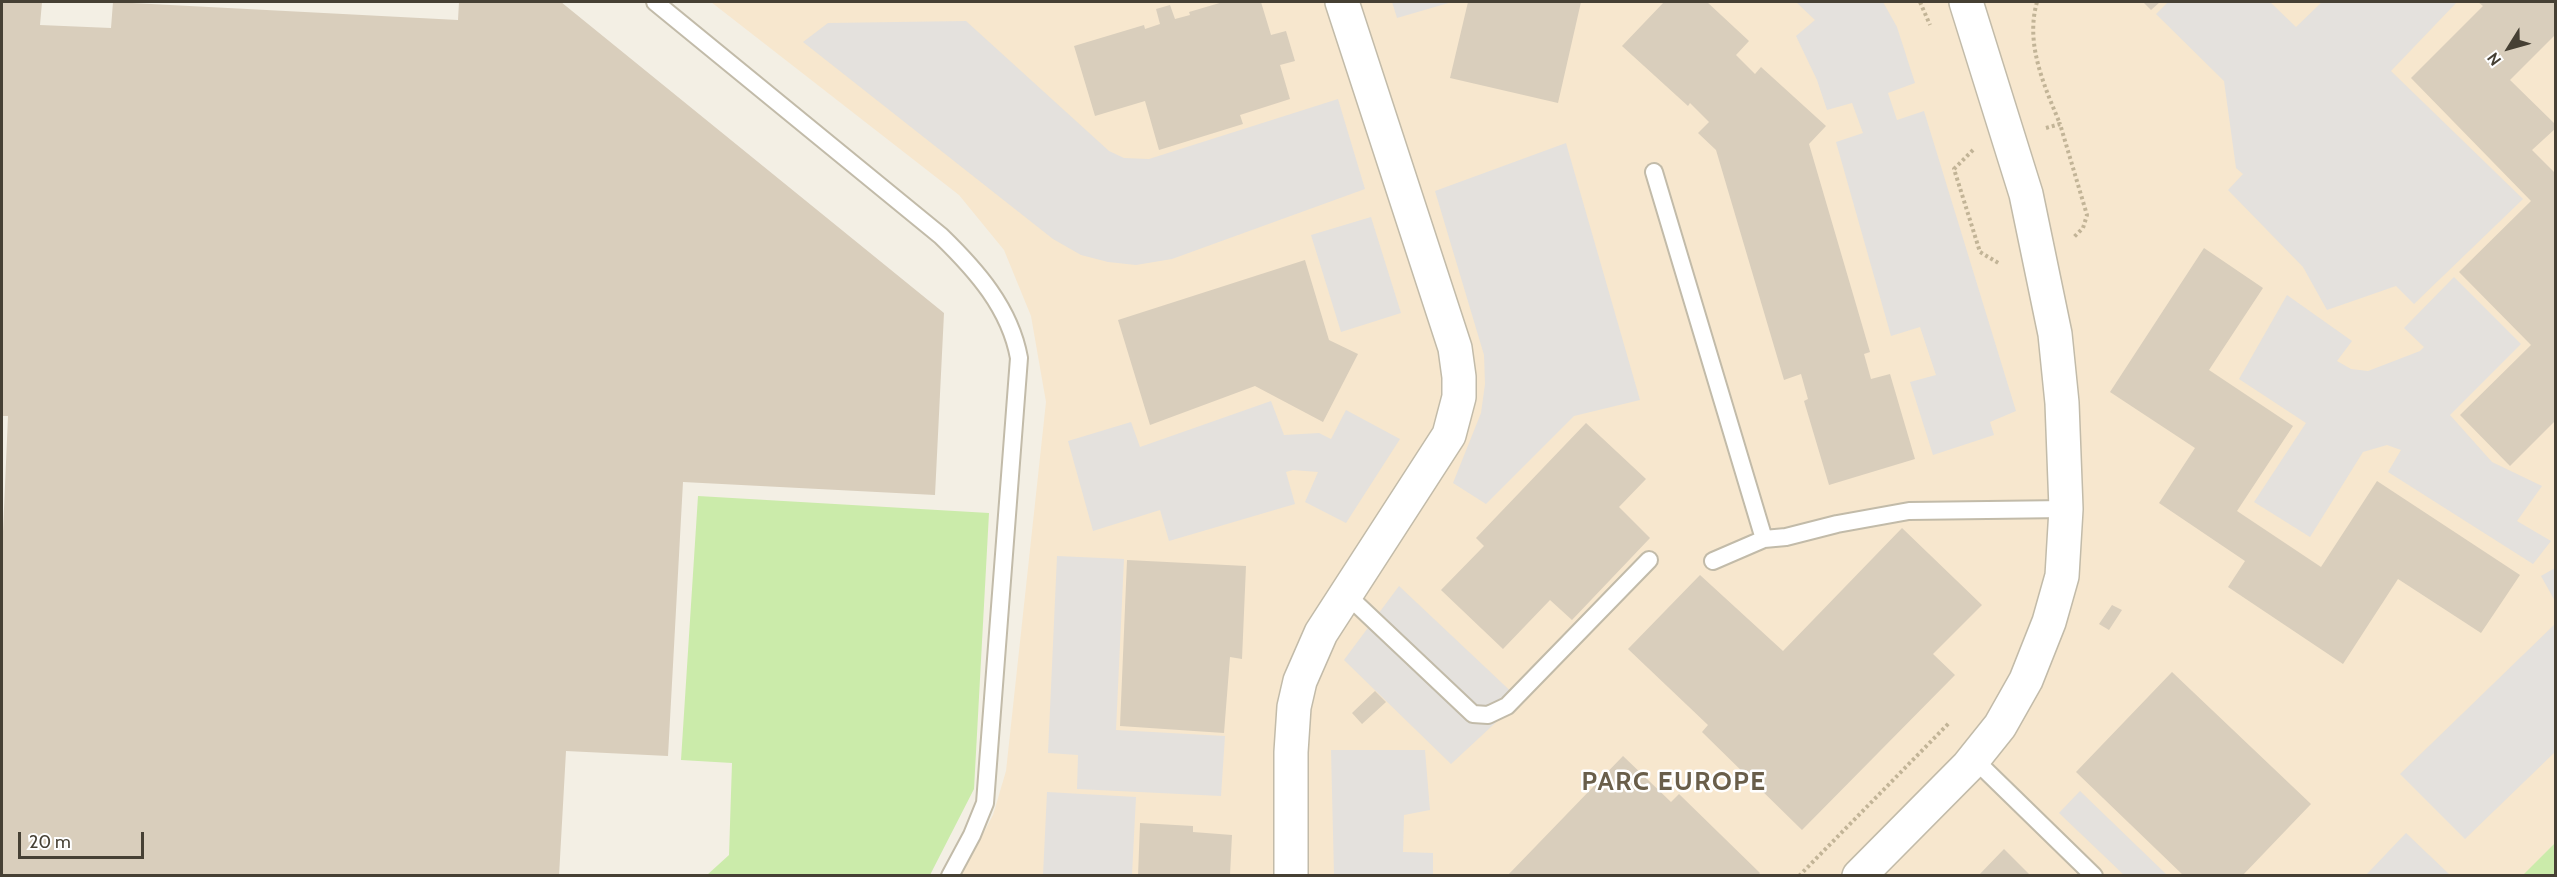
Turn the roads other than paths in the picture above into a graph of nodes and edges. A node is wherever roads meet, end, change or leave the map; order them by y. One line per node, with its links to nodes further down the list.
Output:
1 (655, 2): 11 (lane)
2 (1342, 2): 9 (street)
3 (1966, 2): 5 (street)
4 (1654, 172): 6 (lane)
5 (2066, 509): 6 (lane); 10 (street)
6 (1764, 539): 8 (lane)
7 (1649, 560): 9 (lane)
8 (1713, 561)
9 (1346, 594): 12 (street)
10 (1974, 759): 13 (street); 14 (lane)
11 (950, 876)
12 (1291, 876)
13 (1859, 876)
14 (2094, 876)

